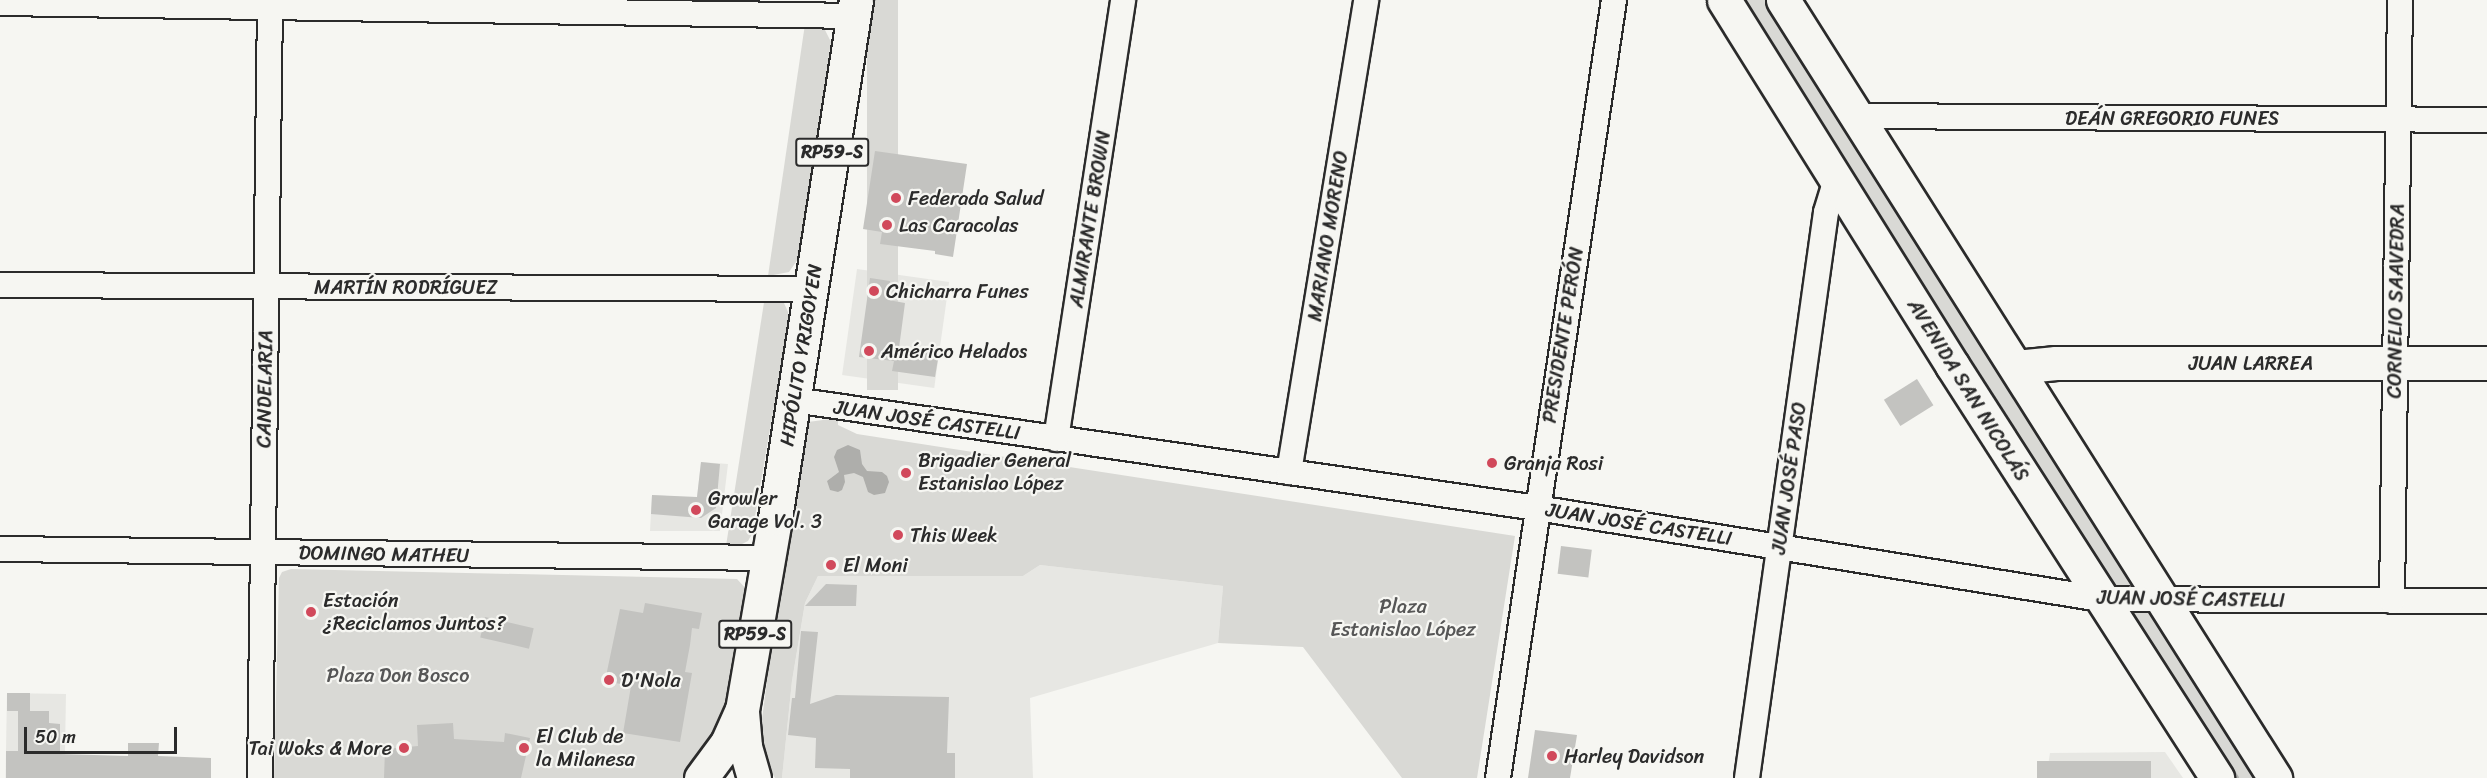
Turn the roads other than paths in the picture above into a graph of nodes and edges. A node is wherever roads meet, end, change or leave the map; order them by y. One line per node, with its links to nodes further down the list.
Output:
1 (1123, 0): 21 (street, ALMIRANTE BROWN)
2 (1366, 0): 22 (street, MARIANO MORENO)
3 (1614, 0): 23 (street, PRESIDENTE PERÓN)
4 (1724, 0): 13 (street, AVENIDA SAN NICOLÁS)
5 (1783, 0): 10 (street)
6 (2400, 0): 11 (street, CORNELIO SAAVEDRA)
7 (0, 3): 8 (street)
8 (270, 4): 9 (street); 15 (street, CANDELARIA)
9 (855, 8): 16 (street, HIPÓLITO YRIGOYEN / RP59-S)
10 (1857, 116): 11 (street, DEÁN GREGORIO FUNES); 19 (street)
11 (2399, 119): 12 (street, DEÁN GREGORIO FUNES); 17 (street, CORNELIO SAAVEDRA)
12 (2487, 120)
13 (1836, 179): 24 (street, JUAN JOSÉ PASO); 28 (street, AVENIDA SAN NICOLÁS)
14 (0, 285): 15 (street, MARTÍN RODRÍGUEZ)
15 (266, 286): 16 (street, MARTÍN RODRÍGUEZ); 26 (street, CANDELARIA)
16 (811, 289): 20 (street, HIPÓLITO YRIGOYEN / RP59-S)
17 (2395, 362): 18 (street, JUAN LARREA); 19 (street, JUAN LARREA); 31 (street, CORNELIO SAAVEDRA)
18 (2487, 363)
19 (2016, 367): 29 (street)
20 (794, 400): 21 (street, JUAN JOSÉ CASTELLI); 27 (street, HIPÓLITO YRIGOYEN / RP59-S)
21 (1056, 439): 22 (street, JUAN JOSÉ CASTELLI)
22 (1289, 472): 23 (street, JUAN JOSÉ CASTELLI)
23 (1537, 508): 24 (street, JUAN JOSÉ CASTELLI); 36 (street, PRESIDENTE PERÓN)
24 (1779, 546): 28 (street, JUAN JOSÉ CASTELLI); 37 (street, JUAN JOSÉ PASO)
25 (0, 549): 26 (street, DOMINGO MATHEU)
26 (263, 552): 27 (street, DOMINGO MATHEU); 33 (street, CANDELARIA)
27 (768, 558): 32 (street, HIPÓLITO YRIGOYEN / RP59-S)
28 (2101, 599): 29 (street, JUAN JOSÉ CASTELLI); 38 (street, AVENIDA SAN NICOLÁS)
29 (2163, 601): 31 (street, JUAN JOSÉ CASTELLI); 39 (street)
30 (2487, 601): 31 (street, JUAN JOSÉ CASTELLI)
31 (2392, 602)
32 (742, 710): 34 (street, HIPÓLITO YRIGOYEN / RP59-S); 35 (street, HIPÓLITO YRIGOYEN / RP59-S)
33 (260, 778)
34 (701, 778)
35 (754, 778)
36 (1498, 778)
37 (1747, 778)
38 (2217, 778)
39 (2275, 778)

